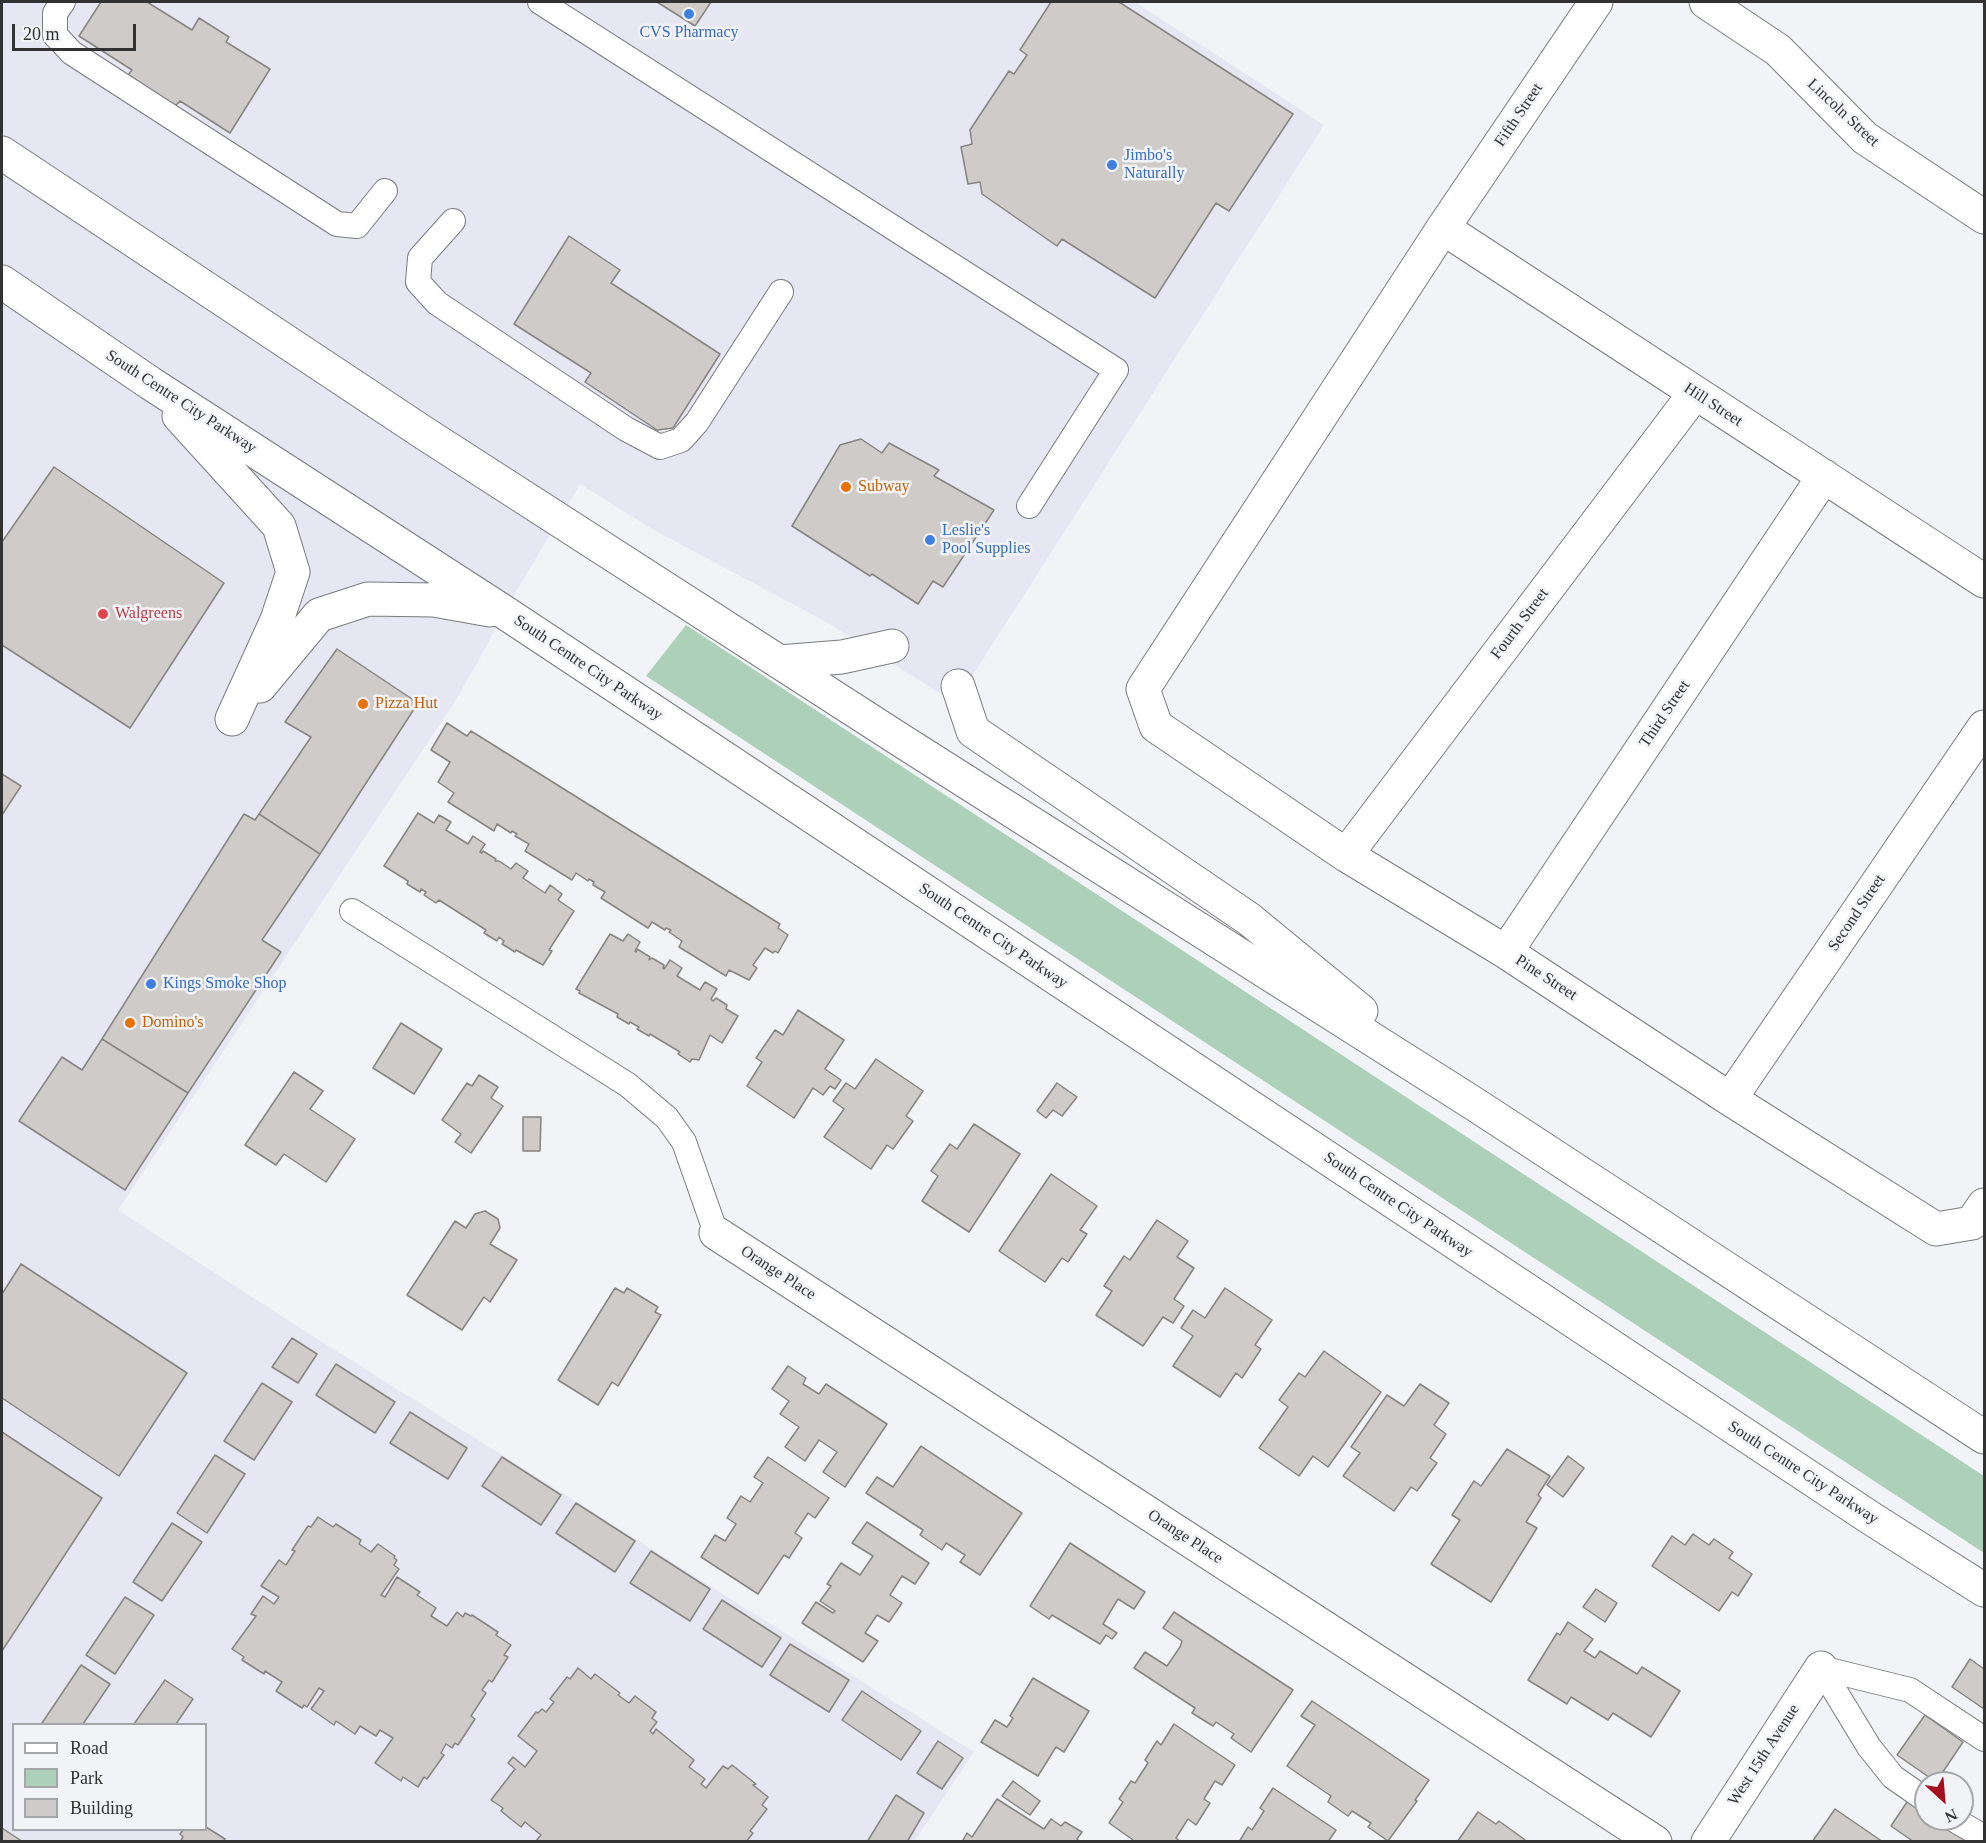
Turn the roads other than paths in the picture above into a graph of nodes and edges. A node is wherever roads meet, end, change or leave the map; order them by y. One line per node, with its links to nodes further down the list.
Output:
1 (63, 2): 6 (lane)
2 (540, 2): 15 (lane)
3 (1596, 2): 9 (main road, Fifth Street)
4 (1706, 2): 7 (main road, Lincoln Street)
5 (2, 153): 19 (main road)
6 (385, 191)
7 (1984, 217)
8 (453, 221): 11 (lane)
9 (1443, 228): 13 (main road, Hill Street); 21 (main road, Fifth Street)
10 (2, 282): 12 (main road, South Centre City Parkway)
11 (781, 292)
12 (150, 383): 17 (main road, South Centre City Parkway); 17 (main road)
13 (1695, 393): 14 (main road, Hill Street); 23 (main road, Fourth Street)
14 (1824, 476): 16 (main road, Hill Street); 25 (main road, Third Street)
15 (1029, 506)
16 (1984, 581)
17 (504, 612): 31 (main road, South Centre City Parkway)
18 (892, 646): 19 (main road)
19 (779, 662): 27 (main road)
20 (958, 686): 27 (main road)
21 (1156, 726): 23 (main road, Pine Street)
22 (1984, 727): 26 (main road, Second Street)
23 (1346, 855): 25 (main road, Pine Street)
24 (352, 911): 29 (lane)
25 (1506, 952): 26 (main road, Pine Street)
26 (1730, 1099): 28 (main road, Pine Street)
27 (1476, 1105): 30 (main road)
28 (1984, 1205)
29 (716, 1233): 35 (main road, Orange Place)
30 (1984, 1437)
31 (1984, 1590)
32 (1821, 1668): 33 (lane); 34 (lane); 36 (main road, West 15th Avenue)
33 (1984, 1739)
34 (1914, 1792)
35 (1655, 1842)
36 (1708, 1842)

